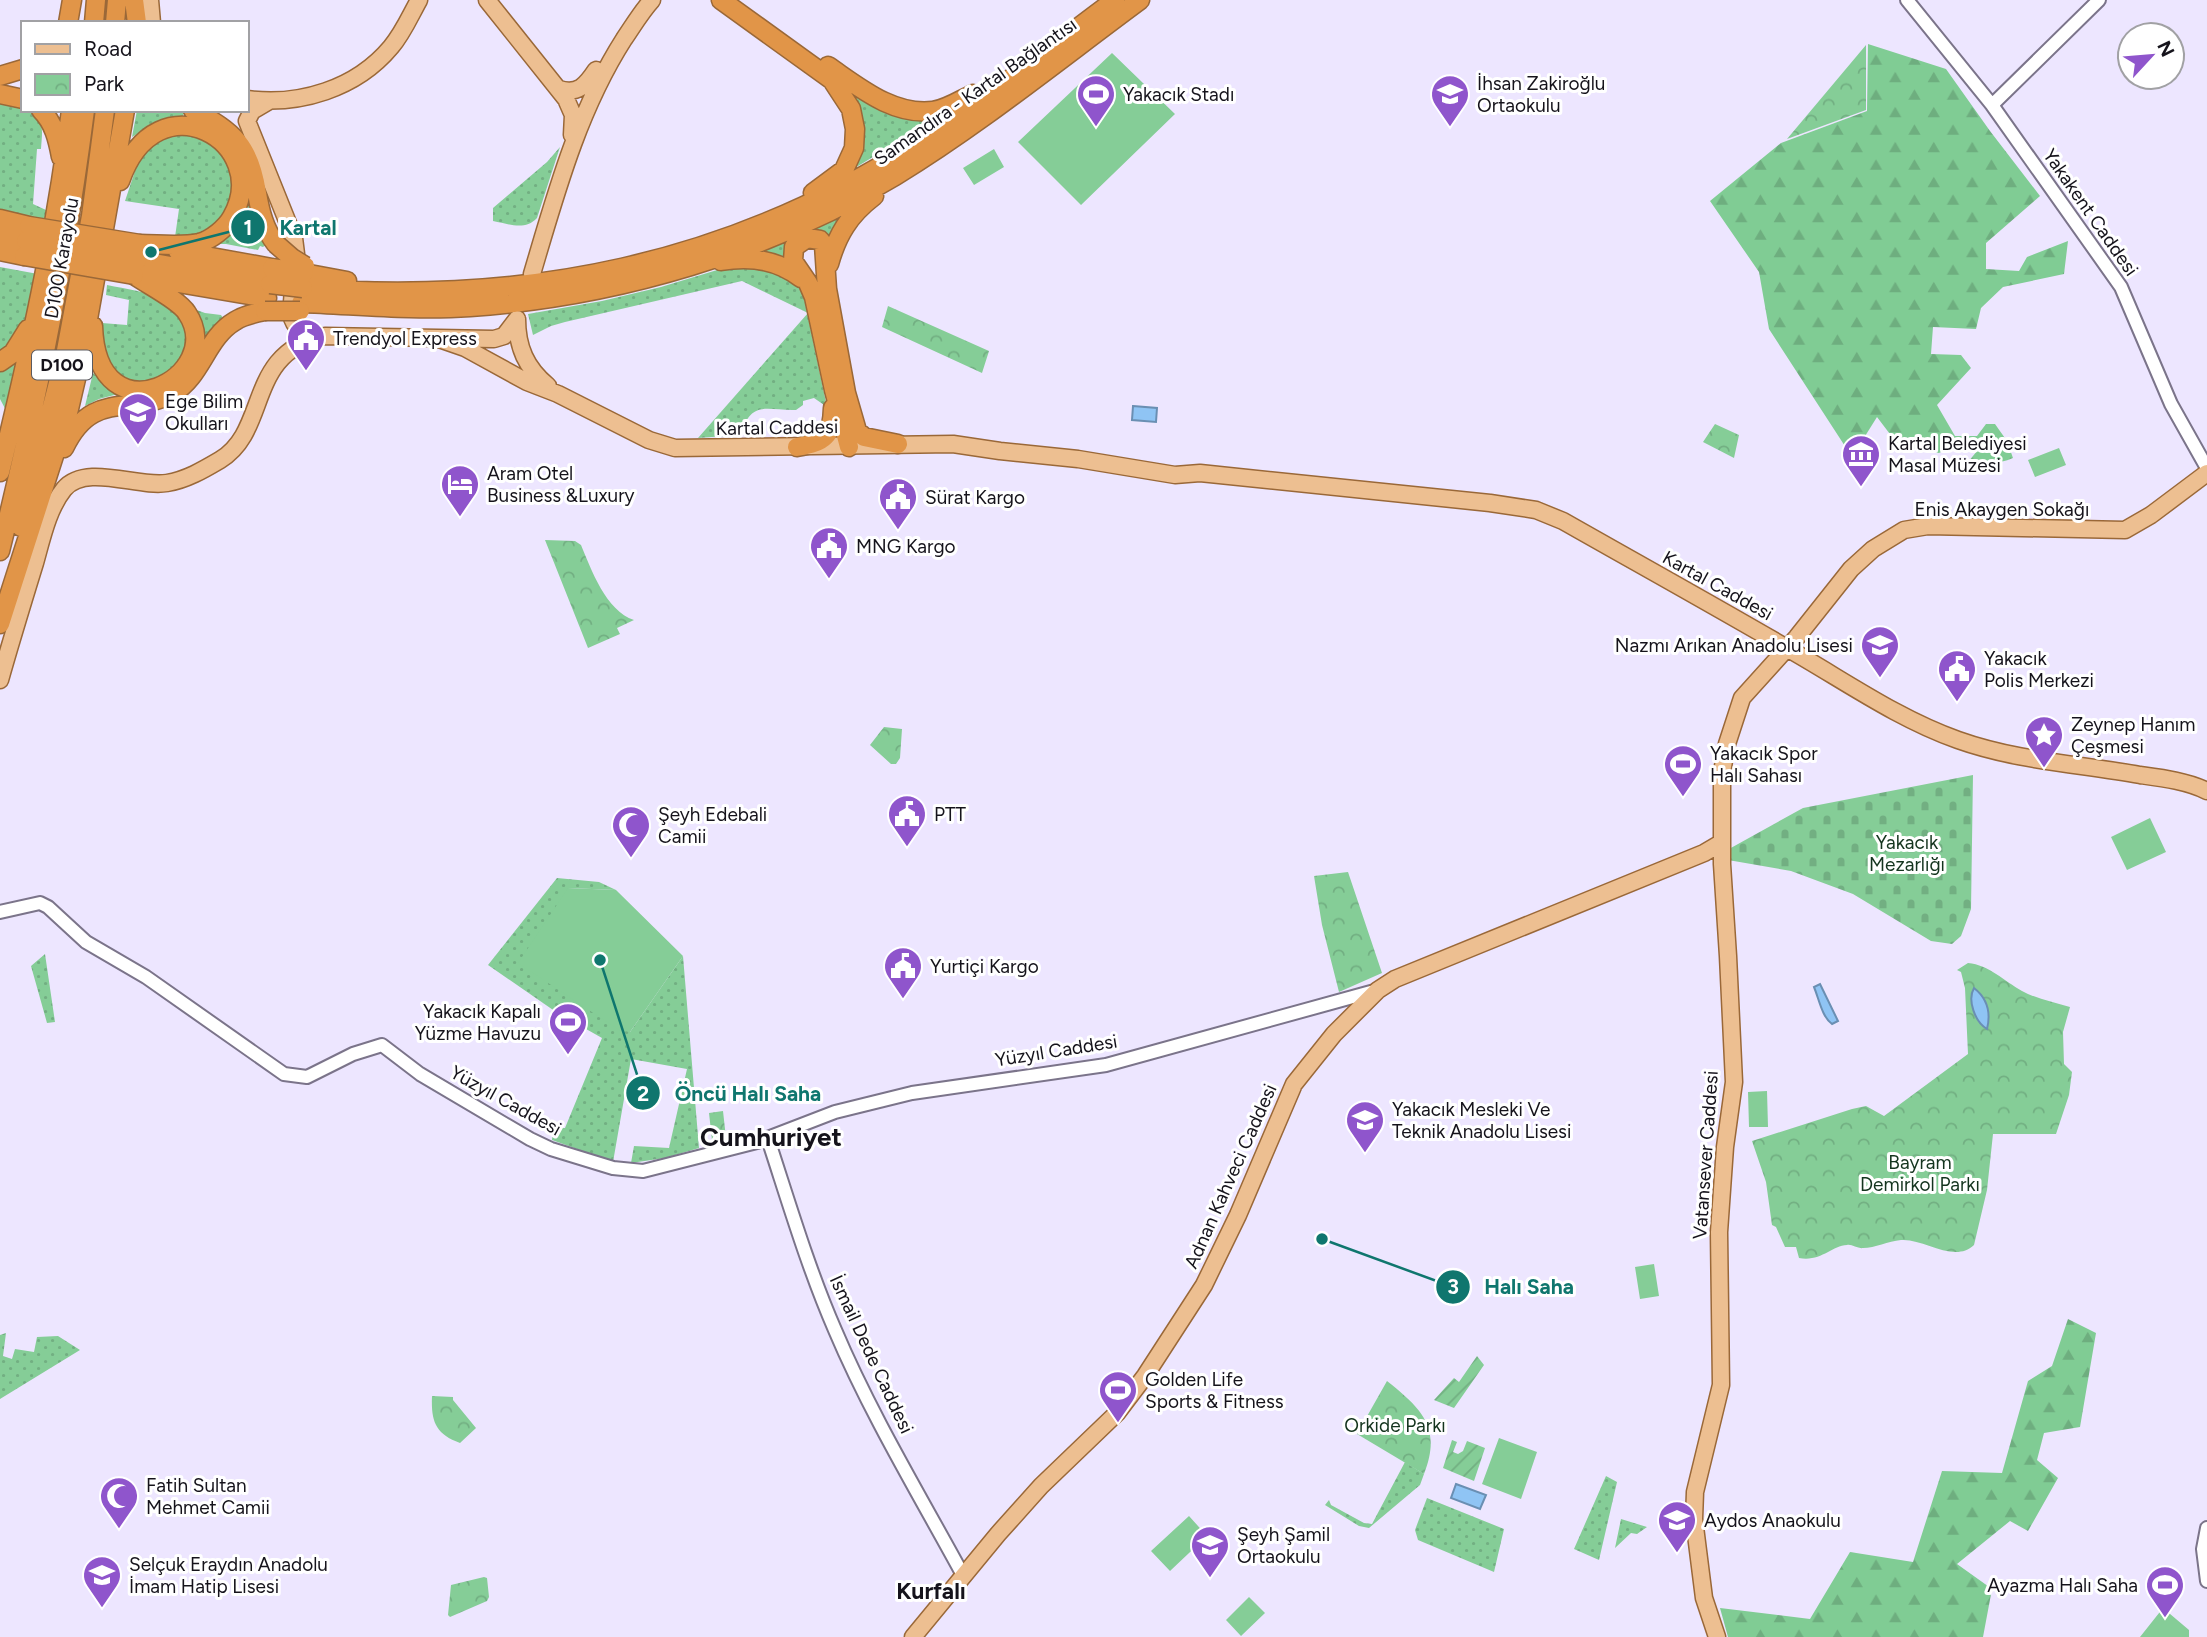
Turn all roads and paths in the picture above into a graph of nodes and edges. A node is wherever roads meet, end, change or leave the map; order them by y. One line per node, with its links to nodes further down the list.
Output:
1 (72, 0): 18 (highway)
2 (80, 0): 19 (highway)
3 (96, 0): 20 (highway)
4 (117, 0): 21 (highway)
5 (133, 0): 22 (highway); 23 (highway)
6 (150, 0): 24 (main road)
7 (419, 0): 32 (main road)
8 (487, 0): 28 (main road)
9 (641, 0): 28 (main road)
10 (652, 0): 40 (main road)
11 (721, 0): 50 (highway)
12 (739, 0): 13 (highway)
13 (1104, 0)
14 (1115, 0): 50 (highway, Samandıra - Kartal Bağlantısı)
15 (1140, 0): 25 (highway, Samandıra - Kartal Bağlantısı)
16 (1907, 0): 33 (street, Yakakent Caddesi)
17 (2099, 0): 33 (street)
18 (68, 21)
19 (81, 21)
20 (94, 21)
21 (115, 21)
22 (131, 21)
23 (138, 21)
24 (152, 21)
25 (1104, 27): 49 (highway, Samandıra - Kartal Bağlantısı); 56 (highway)
26 (21, 70): 27 (highway)
27 (0, 76)
28 (559, 89): 40 (main road)
29 (0, 94): 30 (highway)
30 (21, 99)
31 (248, 99): 32 (main road)
32 (269, 101): 52 (main road)
33 (1992, 105): 70 (street, Yakakent Caddesi)
34 (43, 112): 41 (highway)
35 (71, 112): 41 (highway)
36 (85, 112): 72 (highway, D100 Karayolu / D100)
37 (105, 112): 73 (highway, D100 Karayolu / D100)
38 (125, 112): 42 (highway)
39 (197, 112): 52 (highway, bridge)
40 (571, 148): 51 (main road)
41 (64, 171): 58 (highway)
42 (107, 217): 48 (highway); 55 (highway)
43 (0, 220): 45 (highway)
44 (0, 237): 45 (highway)
45 (26, 241): 46 (highway); 47 (highway); 48 (highway, bridge)
46 (0, 251)
47 (0, 257)
48 (137, 260): 55 (highway); 57 (highway, Samandıra - Kartal Bağlantısı)
49 (677, 269): 52 (highway, Samandıra - Kartal Bağlantısı); 53 (highway)
50 (611, 271): 54 (highway, Samandıra - Kartal Bağlantısı)
51 (532, 274)
52 (301, 282): 54 (highway, Samandıra - Kartal Bağlantısı); 54 (highway); 57 (highway, bridge); 57 (highway, Samandıra - Kartal Bağlantısı); 59 (main road)
53 (808, 283): 56 (highway); 62 (highway)
54 (512, 287)
55 (94, 289): 71 (highway)
56 (827, 289): 65 (highway)
57 (268, 290): 71 (highway)
58 (39, 300): 61 (highway); 66 (highway)
59 (325, 336): 60 (main road); 76 (main road)
60 (439, 339): 63 (main road, Kartal Caddesi); 63 (main road)
61 (0, 362)
62 (834, 390): 65 (highway); 68 (highway)
63 (558, 394): 68 (main road, Kartal Caddesi)
64 (0, 413): 66 (highway)
65 (853, 439): 67 (highway); 68 (main road, Kartal Caddesi)
66 (7, 444): 69 (highway)
67 (898, 444): 75 (main road, Kartal Caddesi)
68 (797, 447)
69 (0, 471)
70 (2207, 471): 75 (main road, Enis Akaygen Sokağı)
71 (38, 509): 74 (highway)
72 (0, 551)
73 (0, 616)
74 (0, 624)
75 (1786, 647): 77 (main road, Kartal Caddesi); 78 (main road, Vatansever Caddesi)
76 (0, 680)
77 (2207, 791)
78 (1721, 843): 80 (main road, Adnan Kahveci Caddesi); 86 (main road, Vatansever Caddesi)
79 (0, 912): 81 (street, Yüzyıl Caddesi)
80 (1378, 990): 81 (street, Yüzyıl Caddesi); 83 (main road, Adnan Kahveci Caddesi)
81 (768, 1139): 83 (street, İsmail Dede Caddesi)
82 (2207, 1528): 84 (street)
83 (964, 1577): 85 (main road, Adnan Kahveci Caddesi)
84 (2207, 1581)
85 (913, 1637)
86 (1717, 1637)

